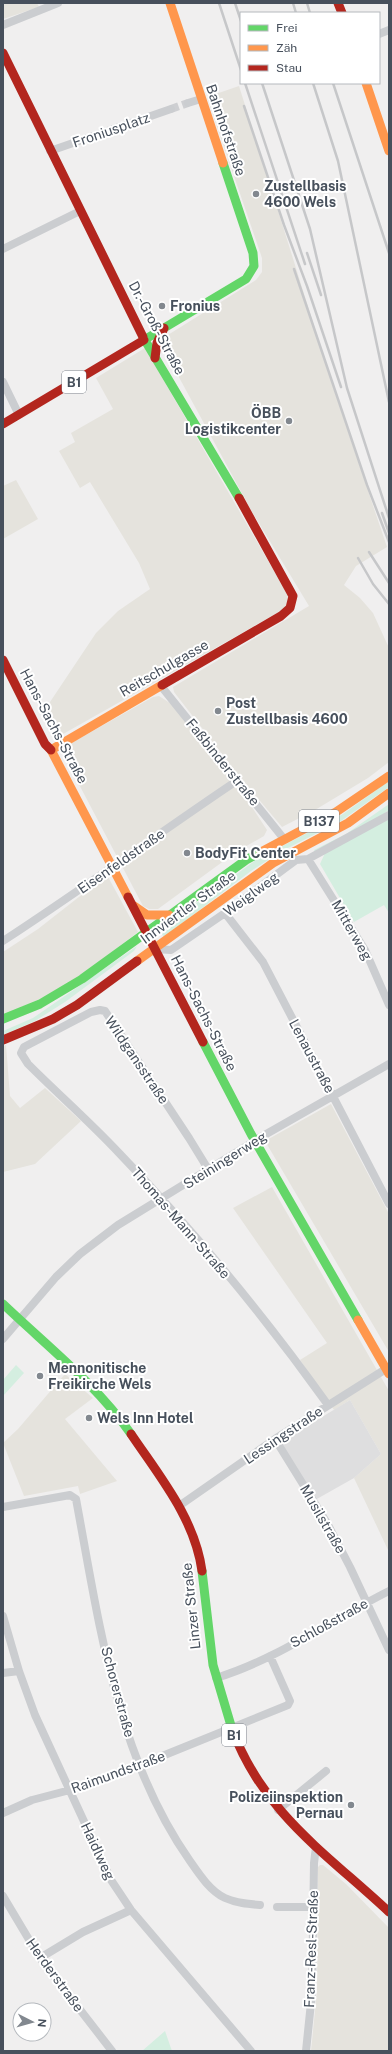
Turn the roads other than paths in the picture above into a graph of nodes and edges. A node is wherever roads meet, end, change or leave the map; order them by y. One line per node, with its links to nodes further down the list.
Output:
1 (58, 3): 3 (street)
2 (170, 3): 6 (main road, Bahnhofstraße)
3 (3, 25)
4 (3, 53): 9 (main road, Dr.-Groß-Straße)
5 (366, 84): 10 (main road)
6 (201, 99): 7 (street); 13 (main road, Bahnhofstraße)
7 (188, 104)
8 (171, 109): 9 (street, Froniusplatz)
9 (50, 151): 11 (main road, Dr.-Groß-Straße)
10 (389, 151)
11 (80, 211): 12 (street); 14 (main road, Dr.-Groß-Straße)
12 (3, 249)
13 (164, 328): 14 (main road); 15 (main road)
14 (144, 340): 15 (main road, Dr.-Groß-Straße); 17 (main road, B1)
15 (155, 358): 19 (main road, Dr.-Groß-Straße)
16 (3, 382): 17 (street)
17 (18, 415): 18 (main road, B1)
18 (3, 424)
19 (289, 609): 21 (main road, Reitschulgasse)
20 (3, 660): 22 (main road, Hans-Sachs-Straße)
21 (160, 686): 22 (main road, Reitschulgasse); 24 (street, Faßbinderstraße)
22 (51, 750): 29 (main road, Hans-Sachs-Straße)
23 (389, 776): 27 (main road, Innviertler Straße / B137)
24 (238, 780): 27 (street, Faßbinderstraße); 29 (street, Eisenfeldstraße)
25 (389, 794): 35 (main road, Innviertler Straße / B137)
26 (389, 815): 28 (street, Weiglweg)
27 (284, 839): 32 (main road, Innviertler Straße / B137)
28 (308, 859): 31 (street, Weiglweg); 36 (street, Mitterweg)
29 (111, 866): 30 (main road, Hans-Sachs-Straße); 34 (street, Eisenfeldstraße)
30 (129, 902): 32 (main road); 33 (main road, Hans-Sachs-Straße)
31 (226, 913): 35 (street, Weiglweg); 41 (street, Lenaustraße)
32 (169, 915): 33 (main road, Innviertler Straße / B137)
33 (145, 932): 35 (main road, Hans-Sachs-Straße); 37 (main road, Innviertler Straße / B137)
34 (3, 941)
35 (155, 949): 38 (main road, Innviertler Straße / B137); 42 (main road, Hans-Sachs-Straße)
36 (389, 1005)
37 (3, 1020)
38 (3, 1040)
39 (21, 1053): 43 (street, Wildgansstraße); 44 (street, Thomas-Mann-Straße)
40 (389, 1064): 41 (street, Steiningerweg)
41 (333, 1096): 42 (street, Steiningerweg); 45 (street, Lenaustraße)
42 (255, 1141): 43 (street, Steiningerweg); 49 (main road, Hans-Sachs-Straße)
43 (208, 1169): 44 (street, Steiningerweg)
44 (161, 1200): 47 (street, Steiningerweg); 50 (street, Thomas-Mann-Straße)
45 (389, 1204)
46 (3, 1304): 47 (main road, Linzer Straße / B1)
47 (20, 1321): 48 (street, Steiningerweg); 52 (main road, Linzer Straße / B1)
48 (3, 1339)
49 (388, 1370): 50 (street, Lessingstraße)
50 (328, 1405): 51 (street, Lessingstraße)
51 (275, 1439): 52 (street, Lessingstraße); 55 (street, Musilstraße)
52 (179, 1506): 61 (main road, Linzer Straße / B1)
53 (3, 1507): 63 (street, Schorerstraße)
54 (389, 1591): 55 (street, Schloßstraße)
55 (366, 1602): 57 (street, Musilstraße); 58 (street, Schloßstraße)
56 (3, 1616): 59 (street, Haidlweg)
57 (389, 1650)
58 (270, 1656): 61 (street, Schloßstraße); 62 (street)
59 (19, 1671): 60 (street); 65 (street, Haidlweg)
60 (3, 1673)
61 (216, 1678): 62 (main road, Linzer Straße / B1)
62 (231, 1727): 63 (street, Raimundstraße); 66 (main road, Linzer Straße / B1)
63 (140, 1765): 65 (street, Raimundstraße); 70 (street, Schorerstraße)
64 (326, 1771): 66 (street)
65 (70, 1790): 67 (street, Raimundstraße); 73 (street, Haidlweg)
66 (278, 1810): 68 (main road, Linzer Straße / B1)
67 (3, 1813)
68 (316, 1847): 72 (street, Franz-Resl-Straße); 74 (main road, Linzer Straße / B1)
69 (3, 1896): 75 (street, Herderstraße)
70 (260, 1905)
71 (277, 1907): 72 (street)
72 (313, 1907): 78 (street, Franz-Resl-Straße)
73 (131, 1910): 75 (street); 77 (street, Haidlweg)
74 (389, 1912)
75 (40, 1958): 76 (street, Herderstraße)
76 (112, 2051)
77 (251, 2051)
78 (306, 2051)

